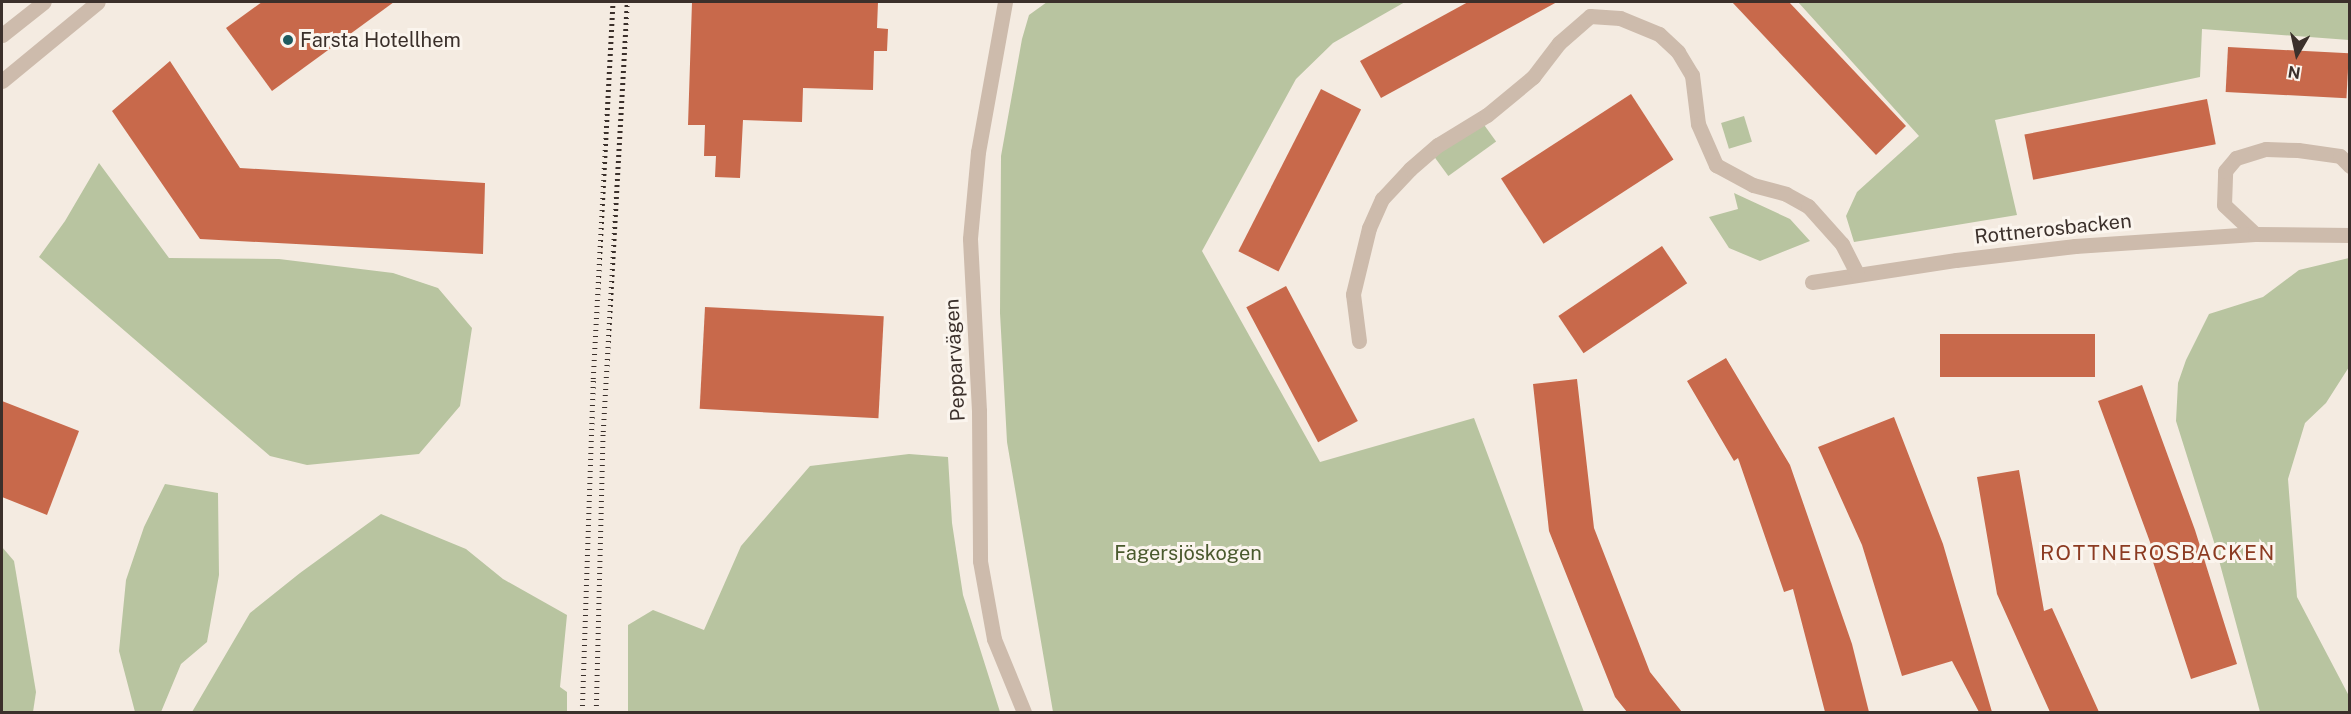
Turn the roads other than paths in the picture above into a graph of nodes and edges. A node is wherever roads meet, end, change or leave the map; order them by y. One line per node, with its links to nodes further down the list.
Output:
1 (44, 2): 4 (street)
2 (98, 2): 5 (street)
3 (1005, 2): 12 (street, Pepparvägen)
4 (2, 35)
5 (2, 81)
6 (2349, 166): 7 (street)
7 (2255, 234): 8 (street, Rottnerosbacken); 9 (street, Rottnerosbacken)
8 (2349, 235)
9 (1857, 273): 10 (street, Rottnerosbacken); 11 (street)
10 (1812, 282)
11 (1359, 341)
12 (1024, 712)

